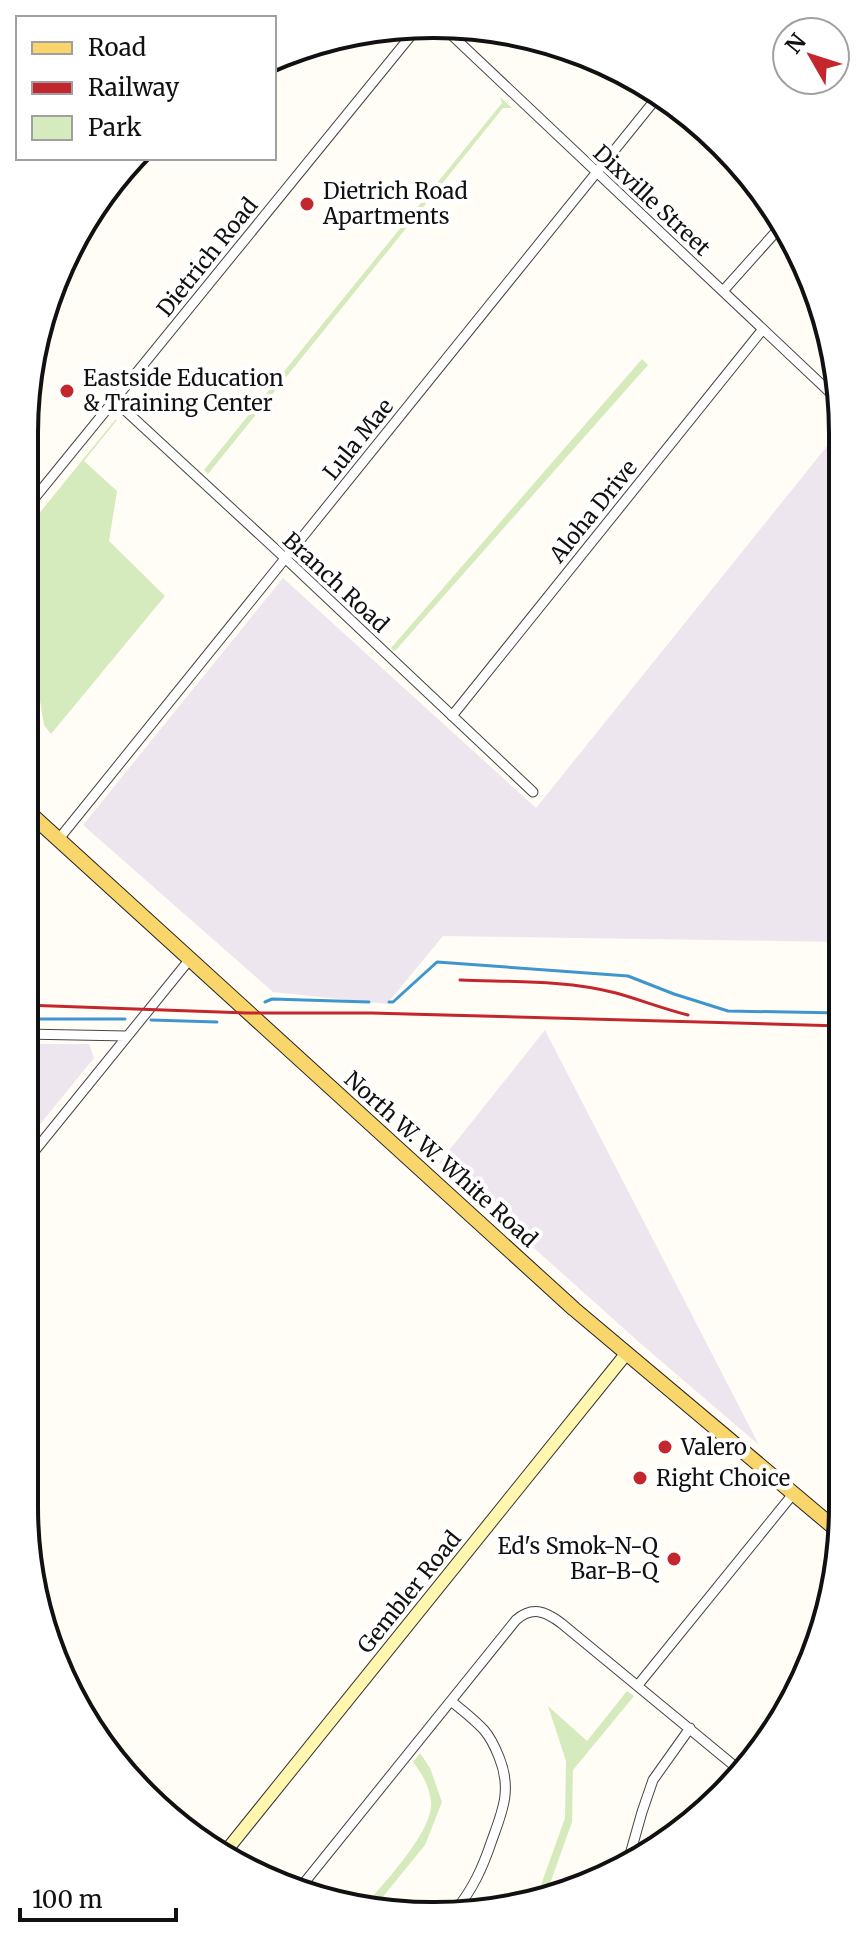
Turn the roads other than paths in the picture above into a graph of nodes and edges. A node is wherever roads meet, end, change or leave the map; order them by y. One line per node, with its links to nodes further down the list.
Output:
1 (408, 39): 9 (street, Dietrich Road)
2 (456, 39): 4 (street, Dixville Street)
3 (652, 104): 4 (street, Lula Mae)
4 (596, 172): 6 (street, Dixville Street); 11 (street, Lula Mae)
5 (774, 233): 6 (street)
6 (723, 291): 7 (street, Dixville Street)
7 (763, 329): 8 (street, Dixville Street); 12 (street, Aloha Drive)
8 (827, 389)
9 (114, 400): 10 (street, Dietrich Road); 11 (street, Branch Road)
10 (38, 494)
11 (285, 558): 12 (street, Branch Road); 15 (street, Lula Mae)
12 (452, 716): 13 (street, Branch Road)
13 (533, 792)
14 (38, 821): 15 (main road, North W. W. White Road)
15 (58, 840): 16 (main road, North W. W. White Road)
16 (190, 959): 18 (street); 20 (main road, North W. W. White Road)
17 (38, 1034): 18 (street)
18 (127, 1036): 19 (street)
19 (38, 1147)
20 (626, 1354): 21 (main road, North W. W. White Road); 27 (main road, Gembler Road)
21 (793, 1494): 22 (main road, North W. W. White Road); 23 (street)
22 (828, 1523)
23 (638, 1685): 24 (street); 25 (street)
24 (451, 1701): 29 (street); 30 (street)
25 (690, 1728): 26 (street); 28 (street)
26 (733, 1765)
27 (230, 1845)
28 (632, 1848)
29 (306, 1881)
30 (463, 1901)

